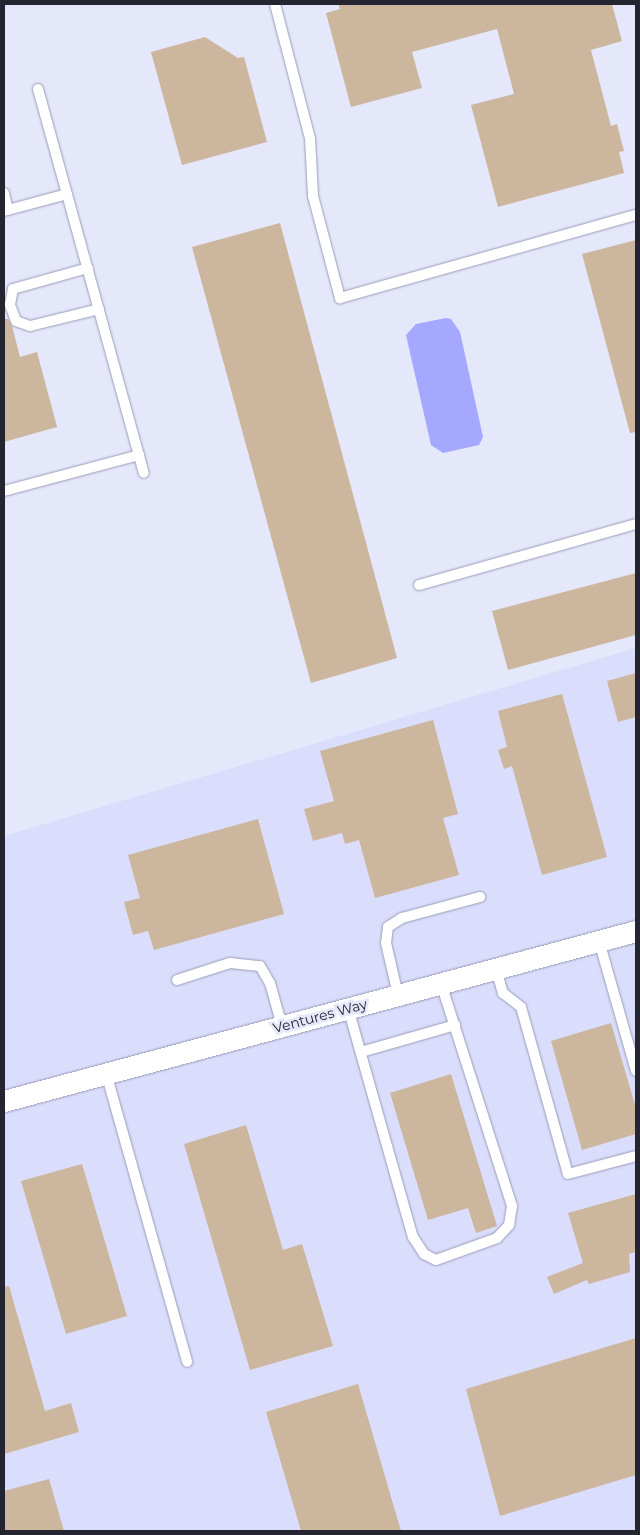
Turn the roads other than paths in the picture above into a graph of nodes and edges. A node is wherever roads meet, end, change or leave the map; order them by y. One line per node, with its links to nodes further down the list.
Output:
1 (275, 4): 6 (lane)
2 (38, 89): 4 (lane)
3 (4, 193): 5 (lane)
4 (67, 194): 5 (lane); 7 (lane)
5 (6, 210)
6 (636, 215)
7 (88, 268): 8 (lane); 8 (lane)
8 (99, 309): 9 (lane)
9 (139, 454): 10 (lane); 11 (lane)
10 (144, 473)
11 (4, 491)
12 (636, 524): 13 (lane)
13 (419, 585)
14 (480, 897): 20 (lane)
15 (636, 931): 16 (street, Ventures Way)
16 (599, 942): 17 (street, Ventures Way); 25 (lane)
17 (496, 969): 19 (street, Ventures Way); 28 (lane)
18 (178, 980): 23 (lane)
19 (441, 984): 20 (street, Ventures Way); 22 (lane)
20 (398, 995): 21 (street, Ventures Way)
21 (348, 1008): 23 (street, Ventures Way); 24 (lane)
22 (455, 1025): 24 (lane); 24 (lane)
23 (282, 1026): 26 (street, Ventures Way)
24 (361, 1052)
25 (636, 1071)
26 (106, 1073): 27 (street, Ventures Way); 29 (lane)
27 (4, 1100)
28 (636, 1156)
29 (187, 1362)

